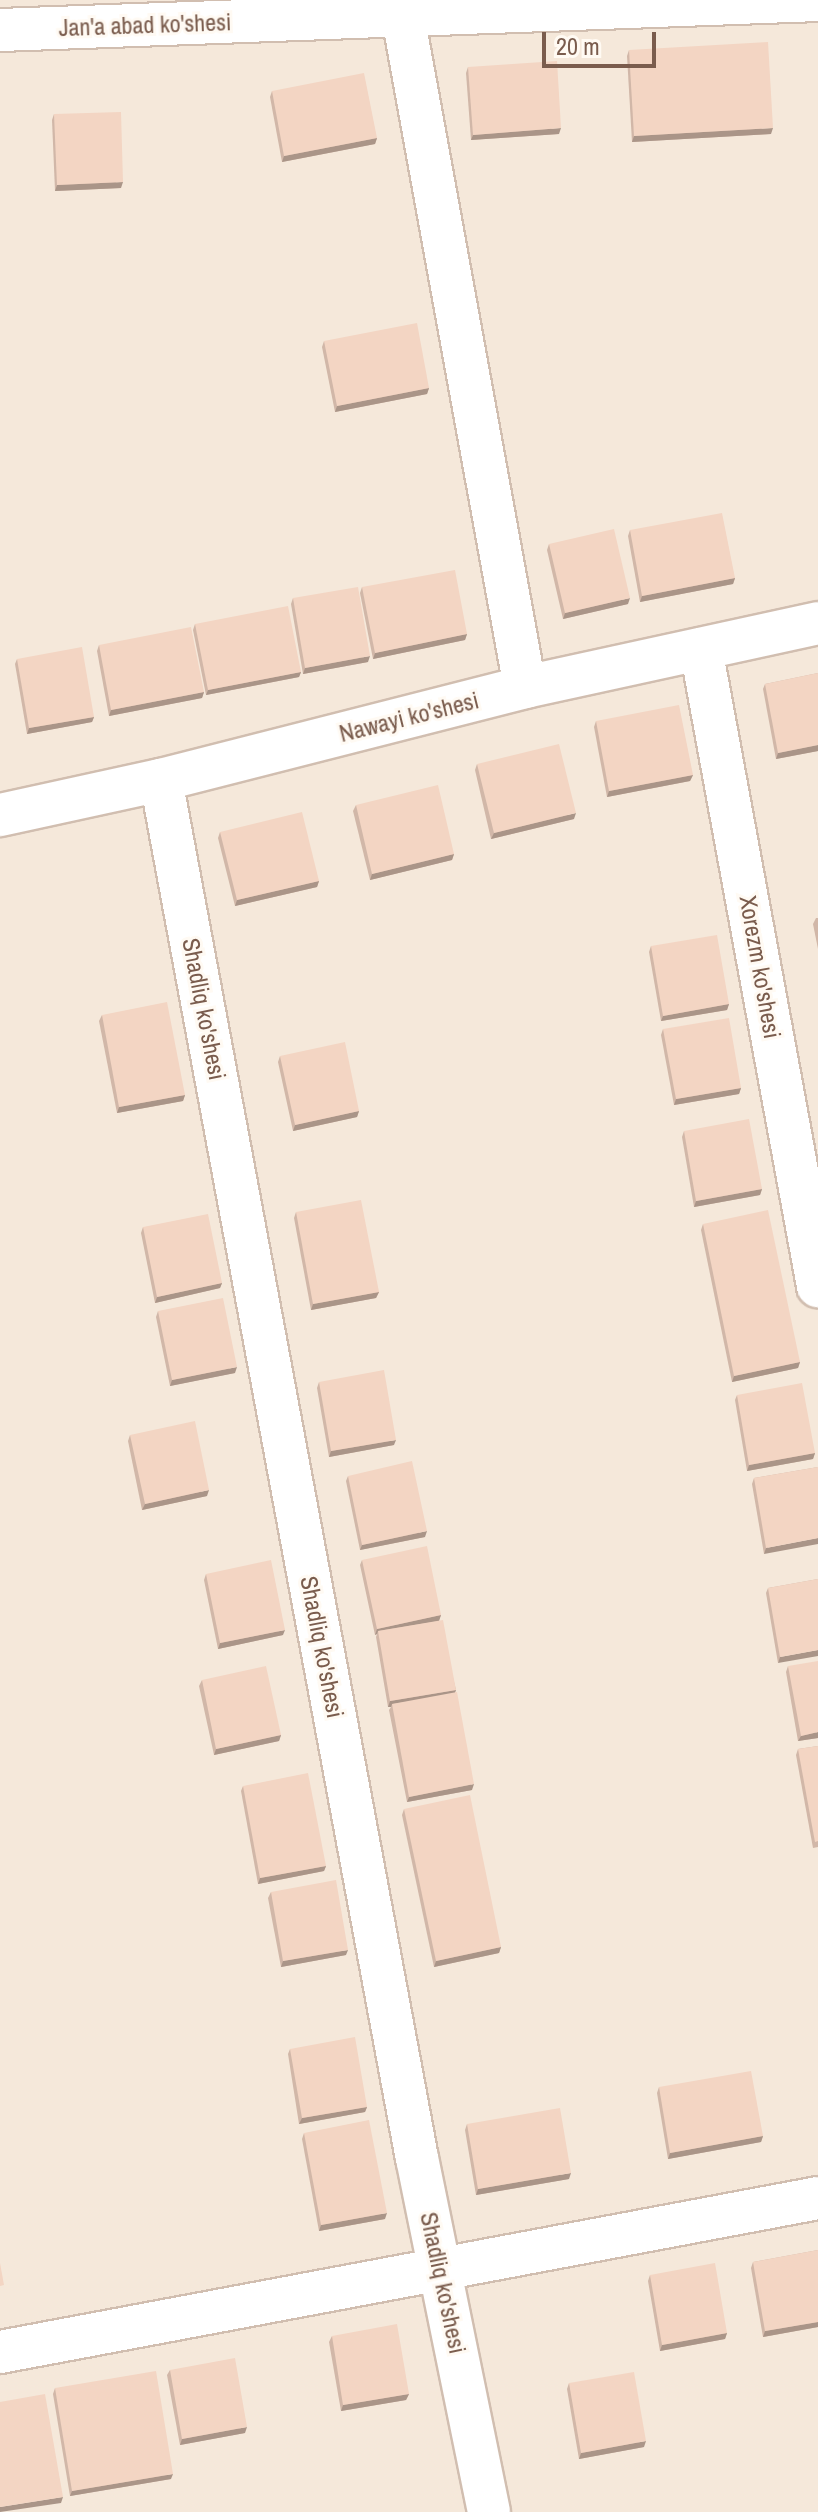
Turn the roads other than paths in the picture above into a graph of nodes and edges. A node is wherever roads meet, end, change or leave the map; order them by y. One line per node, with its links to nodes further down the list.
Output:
1 (818, 0): 2 (street, Jan'a abad ko'shesi)
2 (401, 8): 3 (street, Jan'a abad ko'shesi); 6 (street)
3 (0, 30)
4 (818, 623): 5 (street, Nawayi ko'shesi)
5 (701, 649): 6 (street, Nawayi ko'shesi); 9 (street, Xorezm ko'shesi)
6 (525, 687): 7 (street, Nawayi ko'shesi)
7 (161, 780): 8 (street, Nawayi ko'shesi); 11 (street, Shadliq ko'shesi)
8 (0, 815)
9 (818, 1286)
10 (818, 2198): 11 (street)
11 (440, 2265): 12 (street); 13 (street, Shadliq ko'shesi)
12 (0, 2352)
13 (489, 2512)

